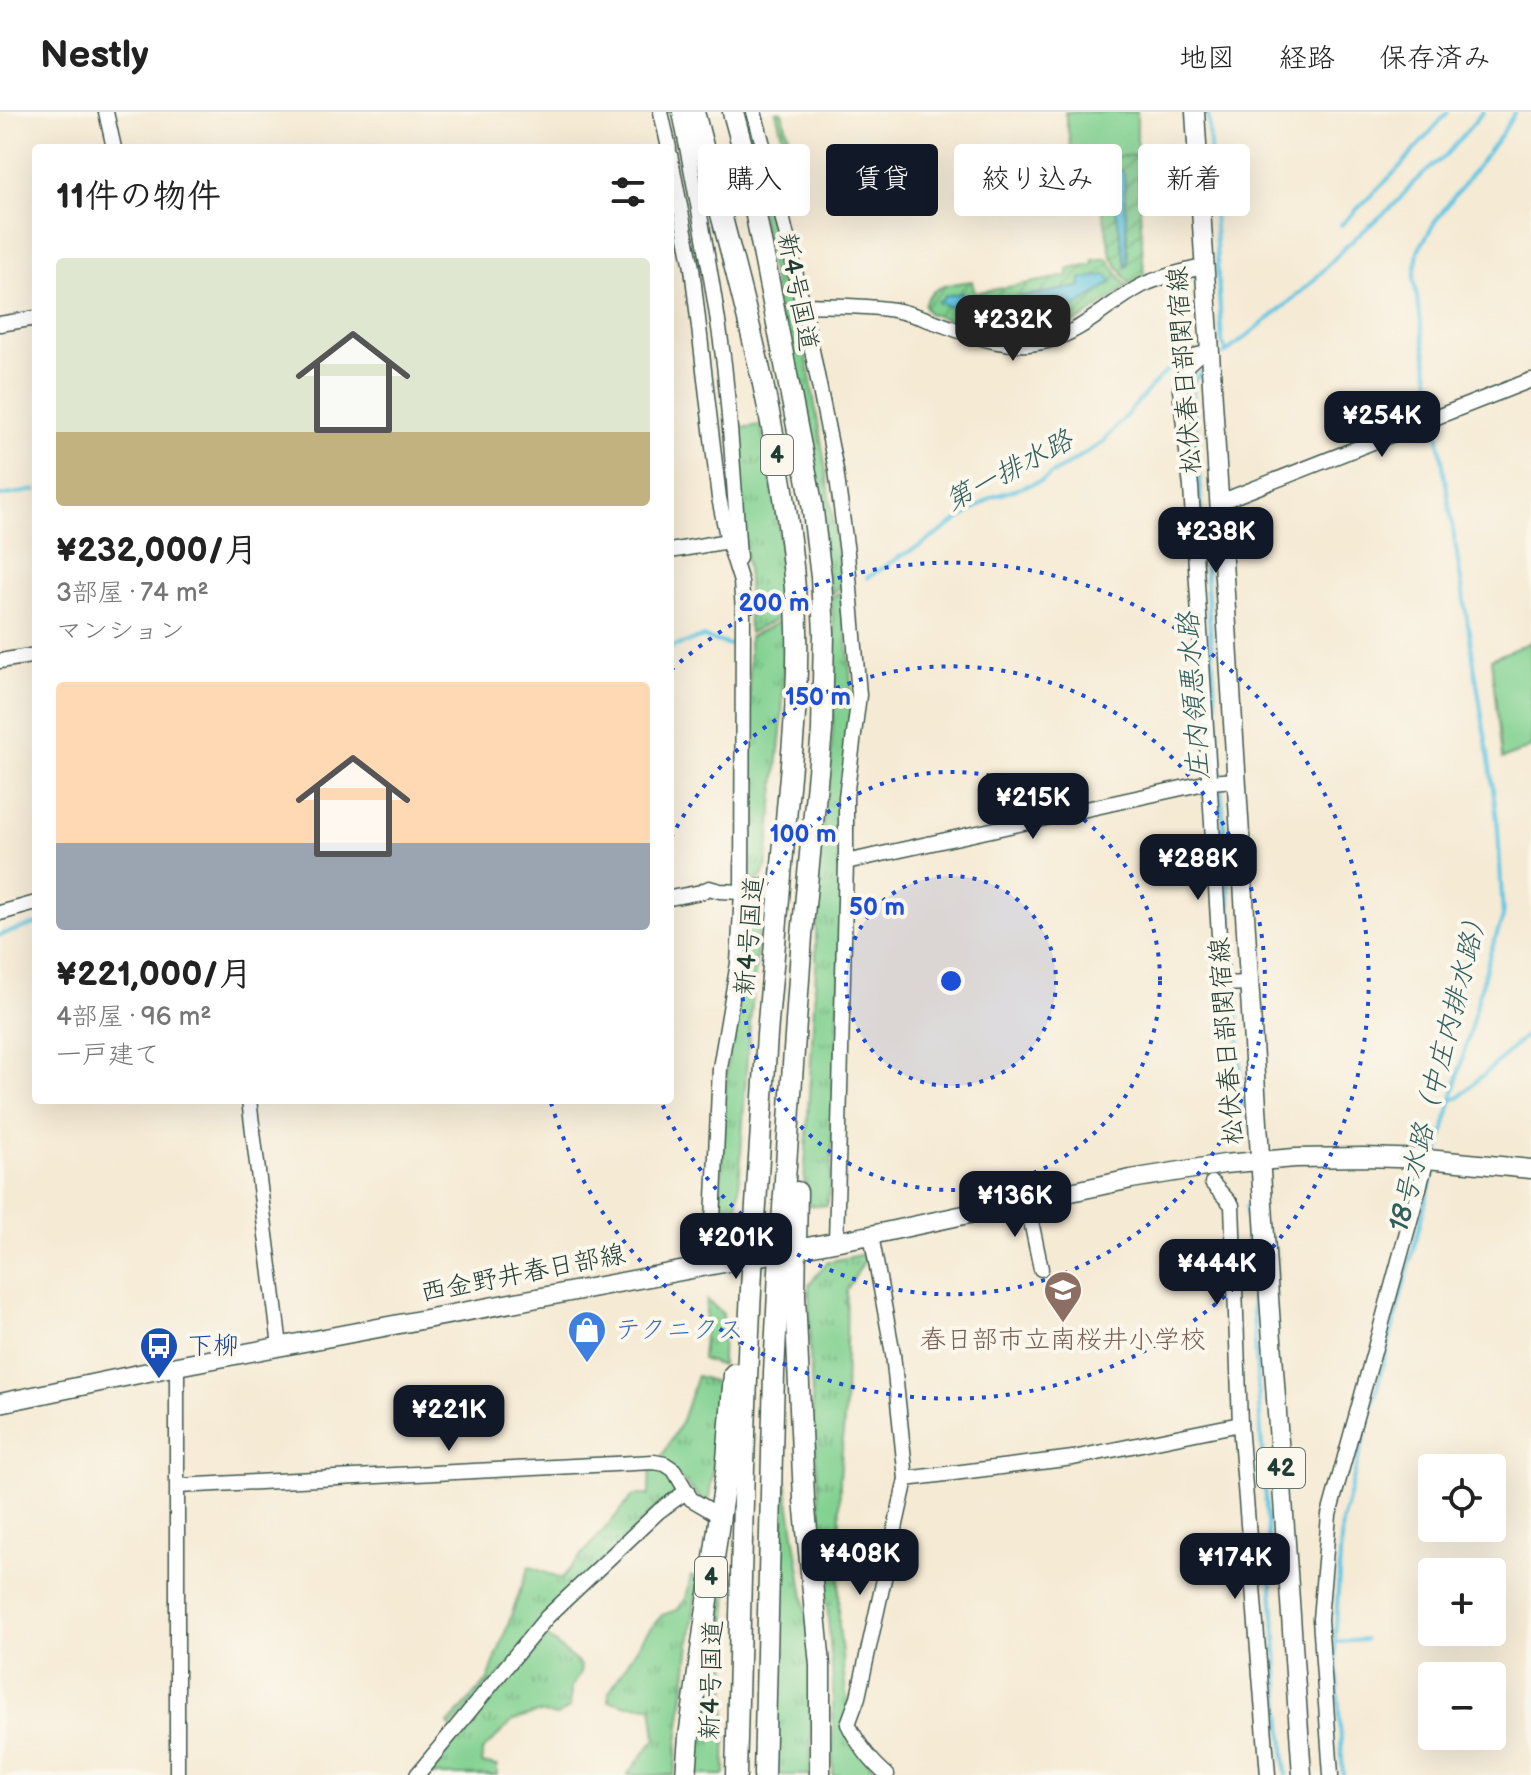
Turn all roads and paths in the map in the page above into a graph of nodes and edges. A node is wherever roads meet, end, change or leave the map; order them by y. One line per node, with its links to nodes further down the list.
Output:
1 (106, 112): 8 (street)
2 (661, 112): 9 (street)
3 (680, 112): 20 (street)
4 (694, 112): 25 (highway, 新4号国道 / 4)
5 (733, 112): 39 (highway, 新4号国道 / 4)
6 (754, 112): 12 (street)
7 (1195, 112): 11 (main road, 松伏春日部関宿線 / 42)
8 (113, 144)
9 (668, 144)
10 (676, 208): 18 (street)
11 (1205, 266): 12 (street); 15 (main road, 松伏春日部関宿線 / 42)
12 (803, 305): 24 (street)
13 (32, 319): 14 (street)
14 (0, 324)
15 (1210, 352): 17 (main road, 松伏春日部関宿線 / 42); 23 (street)
16 (1531, 380): 17 (street)
17 (1220, 502): 23 (main road, 松伏春日部関宿線 / 42)
18 (728, 541): 19 (street); 20 (street)
19 (674, 550)
20 (741, 582): 26 (street)
21 (32, 656): 22 (street)
22 (0, 661)
23 (1222, 781): 24 (street); 30 (main road, 松伏春日部関宿線 / 42); 30 (street)
24 (846, 862): 38 (street)
25 (780, 884): 26 (street); 40 (highway, 新4号国道 / 4)
26 (742, 890): 27 (street); 41 (street)
27 (674, 897)
28 (32, 904): 29 (street)
29 (0, 913)
30 (1239, 983): 33 (main road, 松伏春日部関宿線 / 42)
31 (250, 1104): 43 (street)
32 (1427, 1159): 33 (main road, 西金野井春日部線); 34 (main road, 西金野井春日部線); 60 (street)
33 (1261, 1160): 36 (main road, 西金野井春日部線); 59 (main road, 松伏春日部関宿線 / 42)
34 (1531, 1169)
35 (1212, 1183): 46 (street)
36 (1027, 1202): 37 (main road, 西金野井春日部線); 42 (street)
37 (871, 1235): 38 (main road, 西金野井春日部線); 47 (street)
38 (836, 1242): 39 (main road, 西金野井春日部線)
39 (788, 1250): 40 (main road, 西金野井春日部線); 55 (highway); 56 (highway)
40 (752, 1256): 41 (main road, 西金野井春日部線); 50 (highway, 4); 54 (highway, 新4号国道 / 4)
41 (711, 1264): 43 (main road, 西金野井春日部線)
42 (1041, 1269)
43 (280, 1346): 44 (main road, 西金野井春日部線)
44 (177, 1366): 45 (main road, 西金野井春日部線); 48 (street)
45 (0, 1403)
46 (1240, 1424): 47 (street); 58 (street)
47 (906, 1479): 57 (street)
48 (178, 1486): 49 (street); 51 (street)
49 (687, 1491): 50 (street); 52 (street)
50 (720, 1516): 53 (highway, 4)
51 (177, 1775)
52 (417, 1775)
53 (686, 1775)
54 (736, 1775)
55 (764, 1775)
56 (820, 1775)
57 (887, 1775)
58 (1268, 1775)
59 (1302, 1775)
60 (1331, 1775)

